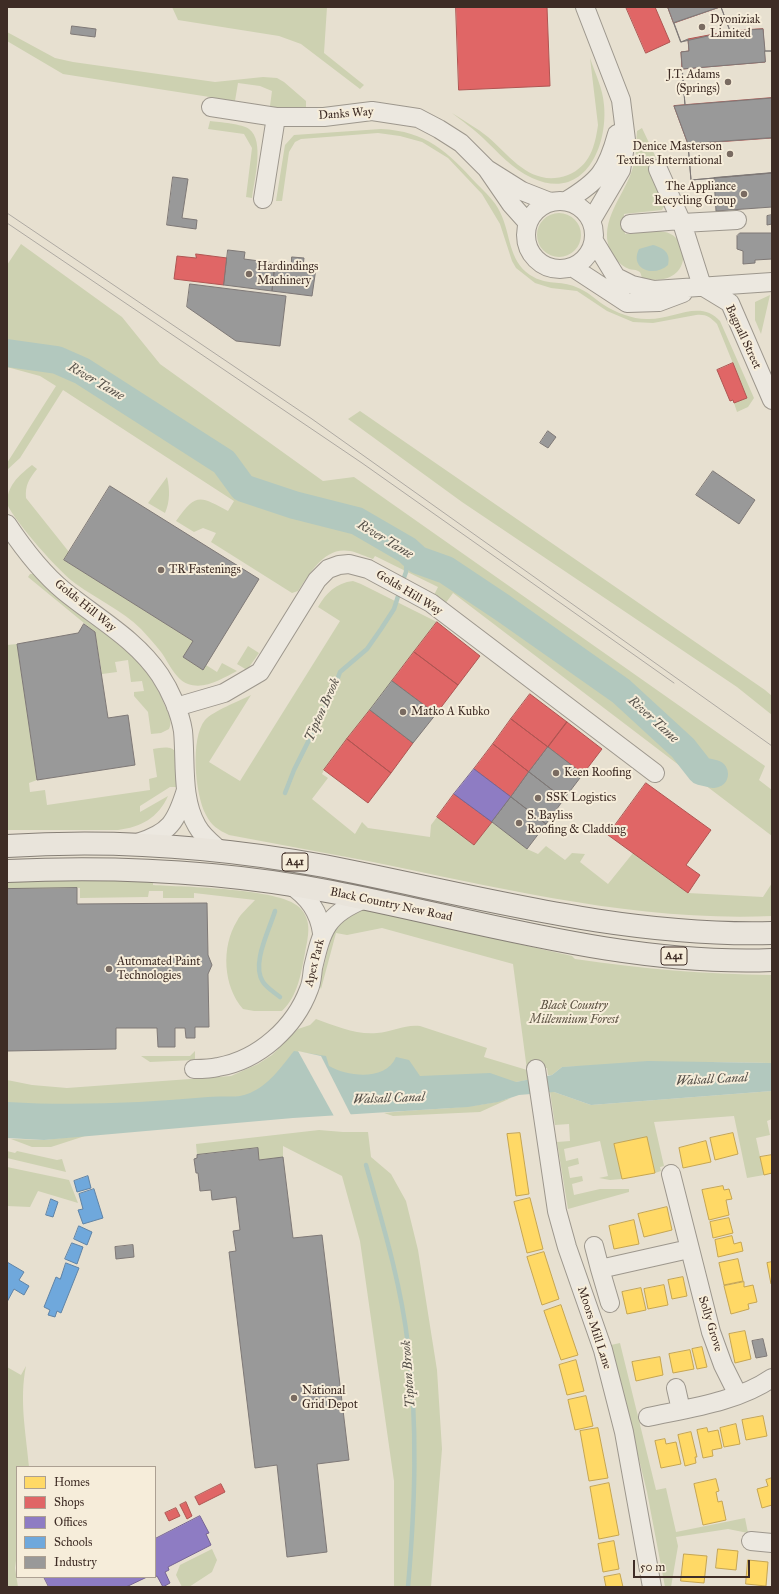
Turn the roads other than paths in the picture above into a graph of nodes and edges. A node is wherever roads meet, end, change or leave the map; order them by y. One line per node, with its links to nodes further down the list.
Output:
1 (585, 7): 3 (street)
2 (212, 107): 4 (street, Danks Way)
3 (622, 115): 8 (street); 10 (street)
4 (276, 117): 5 (street, Danks Way); 7 (street)
5 (487, 169): 8 (street, Danks Way); 12 (street, Danks Way)
6 (658, 169): 11 (street)
7 (264, 199)
8 (558, 201): 10 (street); 12 (street)
9 (737, 220): 11 (street)
10 (591, 221): 14 (street)
11 (681, 222): 13 (street); 17 (street)
12 (528, 223): 15 (street)
13 (630, 224)
14 (594, 241): 15 (street); 17 (street)
15 (572, 268): 17 (street)
16 (772, 282): 17 (street)
17 (702, 286): 18 (street, Bagnall Street)
18 (772, 400)
19 (7, 524): 20 (street, Golds Hill Way)
20 (176, 707): 21 (street, Golds Hill Way); 22 (street, Golds Hill Way)
21 (655, 773)
22 (186, 790): 23 (street, Golds Hill Way); 25 (street, Golds Hill Way)
23 (133, 845): 24 (highway, Black Country New Road / A41); 25 (highway, Black Country New Road / A41)
24 (7, 846)
25 (222, 852): 30 (highway, Black Country New Road / A41)
26 (7, 871): 27 (highway, Black Country New Road / A41)
27 (290, 885): 28 (highway, Black Country New Road / A41); 29 (street, Apex Park)
28 (365, 899): 29 (street, Apex Park); 31 (highway, Black Country New Road / A41)
29 (322, 933): 32 (street, Apex Park)
30 (772, 933)
31 (772, 960)
32 (194, 1069)
33 (536, 1069): 46 (street, Moors Mill Lane)
34 (671, 1174): 36 (street, Solly Grove)
35 (594, 1246): 37 (street)
36 (689, 1249): 37 (street); 41 (street, Solly Grove)
37 (600, 1269): 38 (street)
38 (610, 1303)
39 (772, 1378): 41 (street)
40 (676, 1388): 42 (street)
41 (738, 1395): 42 (street)
42 (681, 1410): 43 (street)
43 (648, 1417)
44 (751, 1541): 45 (street)
45 (772, 1543)
46 (652, 1587)

